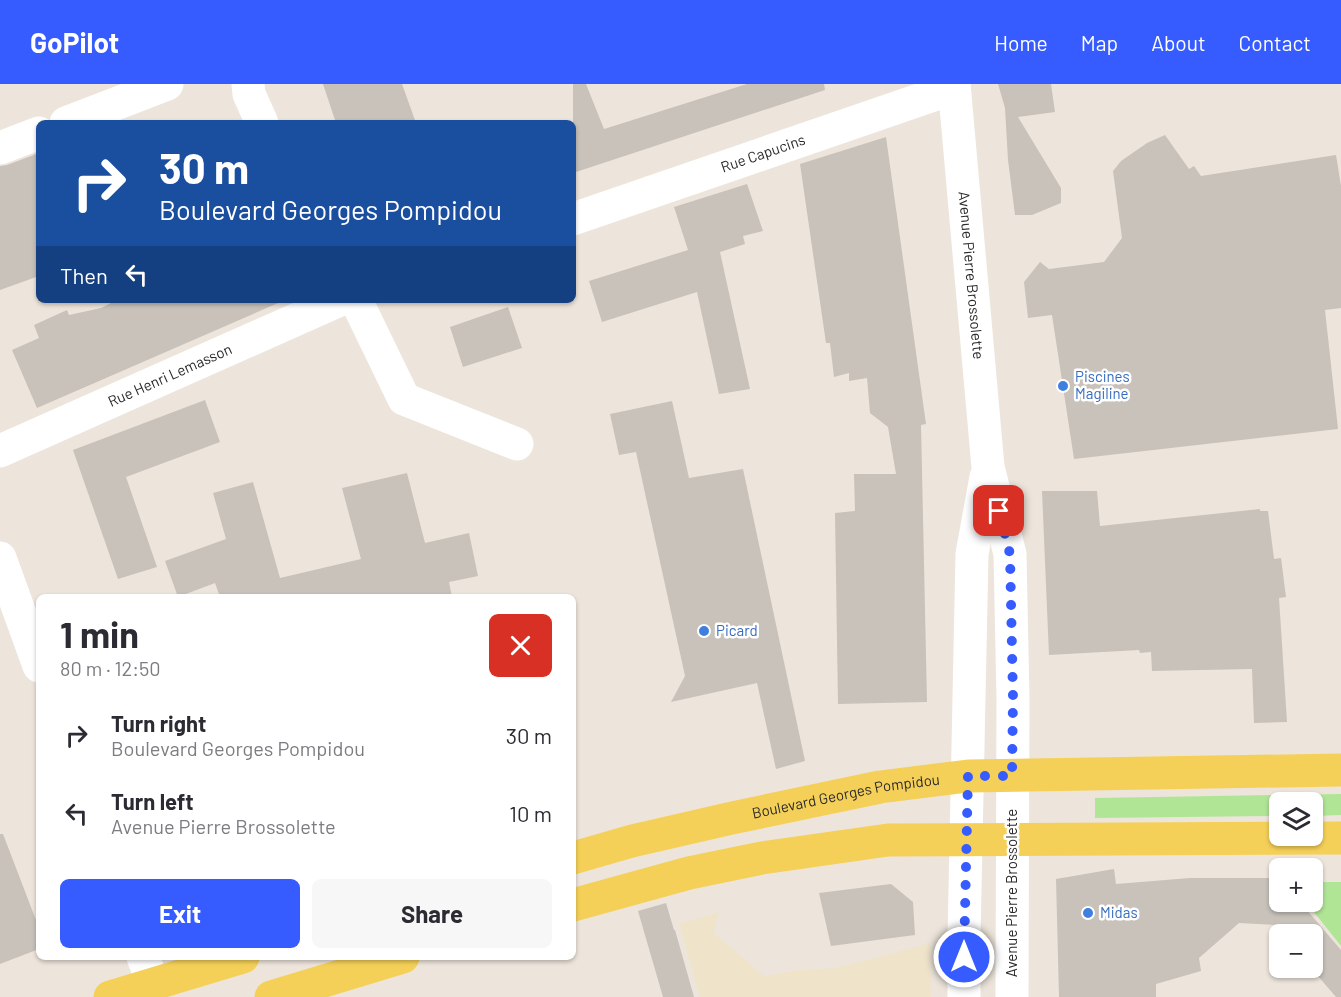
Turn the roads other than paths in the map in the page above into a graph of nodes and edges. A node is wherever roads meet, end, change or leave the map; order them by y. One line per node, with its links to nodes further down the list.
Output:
1 (167, 84): 4 (main road)
2 (248, 84): 5 (main road)
3 (954, 86): 8 (main road, Rue Capucins); 13 (main road, Avenue Pierre Brossolette)
4 (74, 120)
5 (261, 120)
6 (36, 134): 7 (main road)
7 (0, 148)
8 (576, 218)
9 (333, 303): 12 (main road, Rue Henri Lemasson)
10 (357, 303): 11 (main road)
11 (517, 444)
12 (0, 451)
13 (988, 467): 17 (main road, Avenue Pierre Brossolette); 18 (main road, Avenue Pierre Brossolette)
14 (0, 558): 15 (main road)
15 (36, 658)
16 (1341, 770): 18 (main road, Boulevard Georges Pompidou)
17 (968, 776): 18 (main road, Boulevard Georges Pompidou); 21 (main road, Avenue Pierre Brossolette); 22 (main road, Boulevard Georges Pompidou)
18 (1012, 776): 20 (main road, Avenue Pierre Brossolette)
19 (1341, 838): 20 (main road)
20 (1012, 839): 21 (main road); 30 (main road, Avenue Pierre Brossolette)
21 (966, 840): 23 (main road); 29 (main road, Avenue Pierre Brossolette)
22 (576, 857)
23 (576, 905)
24 (221, 960): 26 (main road)
25 (393, 960): 28 (main road)
26 (148, 970): 27 (main road)
27 (110, 997)
28 (271, 997)
29 (964, 997)
30 (1012, 997)

